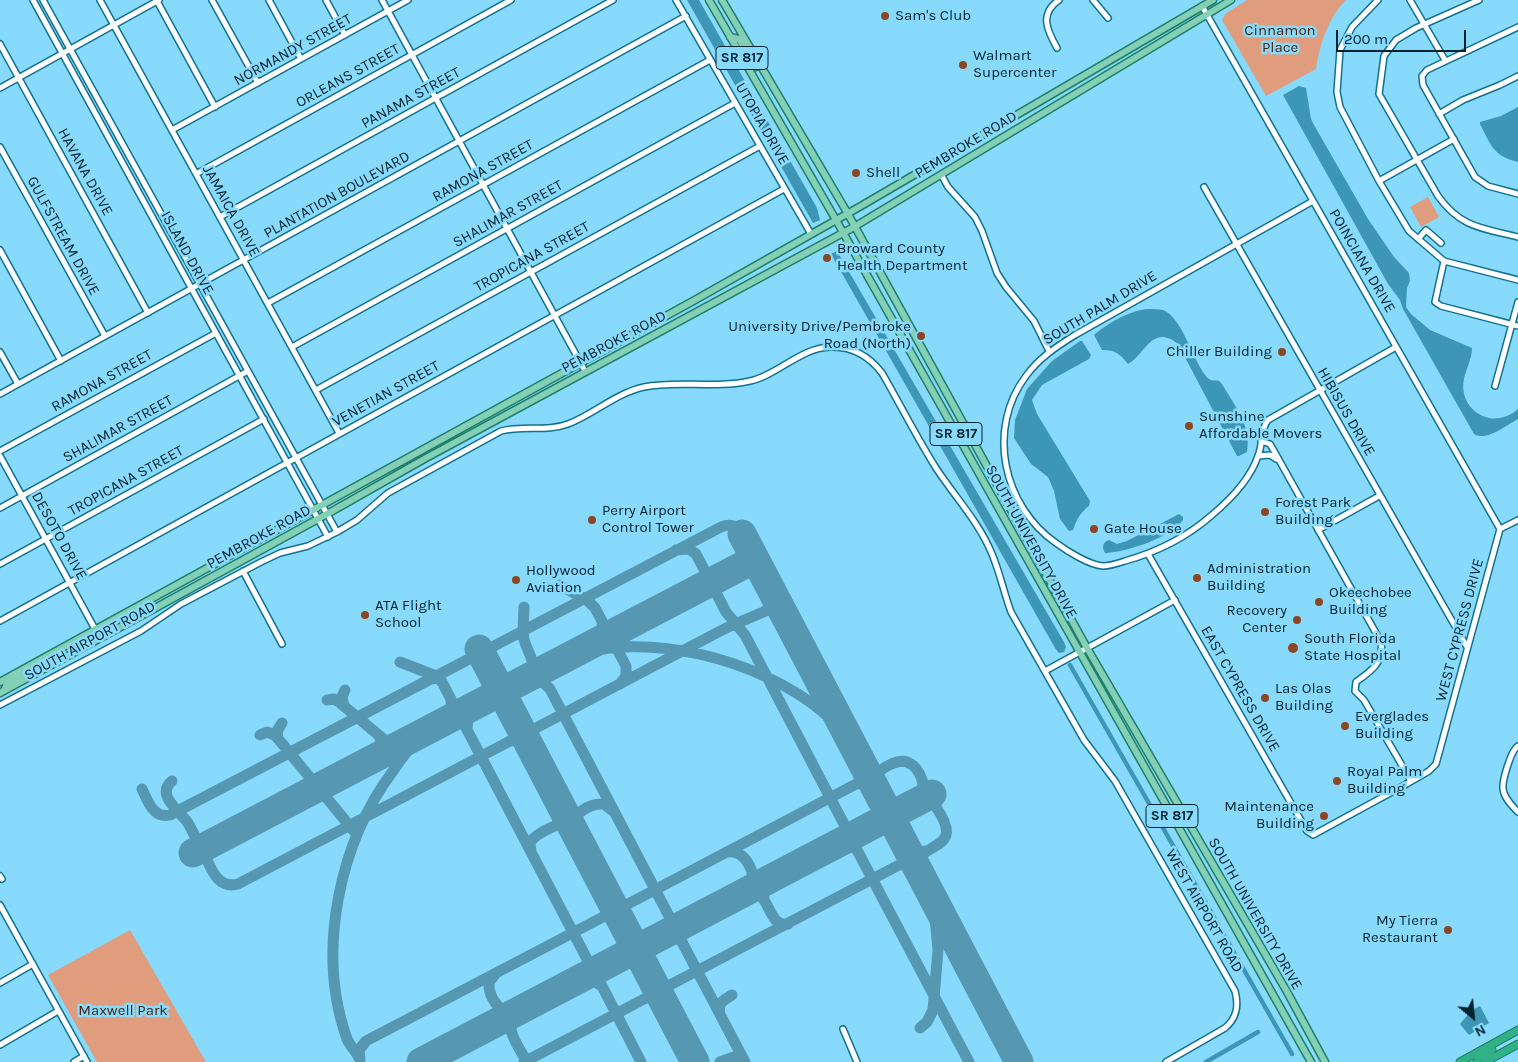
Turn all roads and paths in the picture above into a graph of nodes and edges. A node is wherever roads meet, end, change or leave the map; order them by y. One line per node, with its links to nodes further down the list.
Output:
1 (33, 0): 35 (street, ISLAND DRIVE)
2 (43, 0): 34 (street, ISLAND DRIVE)
3 (100, 0): 28 (street, JAMAICA DRIVE)
4 (212, 0): 44 (street)
5 (269, 0): 37 (street)
6 (326, 0): 30 (street)
7 (382, 0): 23 (street)
8 (408, 0): 23 (street, NORMANDY STREET)
9 (511, 0): 36 (street, ORLEANS STREET)
10 (613, 0): 47 (street, PANAMA STREET)
11 (676, 0): 25 (street, UTOPIA DRIVE)
12 (709, 0): 31 (main road, SOUTH UNIVERSITY DRIVE / SR 817)
13 (722, 0): 46 (main road, SOUTH UNIVERSITY DRIVE / SR 817)
14 (1059, 0): 33 (street)
15 (1093, 0): 26 (street)
16 (1213, 0): 22 (main road, PEMBROKE ROAD)
17 (1231, 0): 24 (main road, PEMBROKE ROAD)
18 (1378, 0): 59 (street)
19 (1410, 0): 27 (street)
20 (1479, 0): 27 (street)
21 (158, 1): 28 (street); 49 (street)
22 (1202, 6): 24 (street, POINCIANA DRIVE); 40 (main road, PEMBROKE ROAD)
23 (388, 11): 30 (street, NORMANDY STREET); 36 (street)
24 (1207, 14): 42 (main road, PEMBROKE ROAD); 64 (street, POINCIANA DRIVE)
25 (686, 16): 38 (street, UTOPIA DRIVE); 53 (street, PLANTATION BOULEVARD)
26 (1108, 18)
27 (1424, 24): 39 (street); 56 (street)
28 (113, 25): 34 (street); 51 (street, JAMAICA DRIVE)
29 (1518, 27): 39 (street)
30 (345, 35): 37 (street, NORMANDY STREET)
31 (730, 37): 46 (main road); 67 (main road, SOUTH UNIVERSITY DRIVE / SR 817)
32 (0, 44): 43 (street, HAVANA DRIVE)
33 (1056, 48)
34 (70, 49): 35 (street); 81 (street, ISLAND DRIVE)
35 (62, 54): 43 (street); 82 (street, ISLAND DRIVE)
36 (412, 55): 47 (street); 57 (street, ORLEANS STREET)
37 (301, 59): 44 (street, NORMANDY STREET)
38 (710, 60): 48 (street, UTOPIA DRIVE); 60 (street, RAMONA STREET)
39 (1445, 60): 50 (street)
40 (1096, 67): 42 (main road); 65 (main road, PEMBROKE ROAD)
41 (1518, 76): 50 (street)
42 (1102, 77): 58 (main road, PEMBROKE ROAD)
43 (18, 78): 45 (street); 85 (street, HAVANA DRIVE)
44 (258, 83): 49 (street, NORMANDY STREET)
45 (0, 88)
46 (777, 93): 65 (main road, SOUTH UNIVERSITY DRIVE / SR 817)
47 (436, 98): 53 (street); 66 (street, PANAMA STREET)
48 (735, 102): 54 (street, UTOPIA DRIVE); 69 (street, SHALIMAR STREET)
49 (215, 107): 51 (street, NORMANDY STREET)
50 (1439, 114): 52 (street)
51 (172, 130): 57 (street, JAMAICA DRIVE)
52 (1454, 139): 56 (street); 63 (street)
53 (460, 141): 60 (street); 77 (street, PLANTATION BOULEVARD)
54 (760, 146): 62 (street, UTOPIA DRIVE); 79 (street, TROPICANA STREET)
55 (0, 147): 90 (street, GULFSTREAM DRIVE)
56 (1417, 160): 59 (street); 72 (street)
57 (196, 174): 66 (street, JAMAICA DRIVE)
58 (942, 176): 68 (main road, PEMBROKE ROAD); 94 (street)
59 (1379, 181): 73 (street)
60 (484, 185): 69 (street); 84 (street, RAMONA STREET)
61 (1204, 187): 75 (street, HIBISUS DRIVE)
62 (784, 189): 71 (street, UTOPIA DRIVE); 86 (street, VENETIAN STREET)
63 (1518, 194)
64 (1313, 201): 75 (street, SOUTH PALM DRIVE); 92 (street, POINCIANA DRIVE)
65 (848, 214): 67 (main road, PEMBROKE ROAD); 68 (main road, SOUTH UNIVERSITY DRIVE / SR 817)
66 (220, 217): 77 (street, JAMAICA DRIVE)
67 (836, 220): 70 (main road, SOUTH UNIVERSITY DRIVE / SR 817); 71 (main road, PEMBROKE ROAD)
68 (854, 227): 70 (main road, PEMBROKE ROAD); 137 (main road, SOUTH UNIVERSITY DRIVE / SR 817)
69 (508, 228): 79 (street); 91 (street, SHALIMAR STREET)
70 (842, 233): 99 (main road, PEMBROKE ROAD); 138 (main road, SOUTH UNIVERSITY DRIVE / SR 817)
71 (811, 234): 97 (main road, PEMBROKE ROAD)
72 (1518, 237)
73 (1418, 239): 74 (street); 78 (street)
74 (1441, 243)
75 (1236, 244): 94 (street, SOUTH PALM DRIVE); 104 (street, HIBISUS DRIVE)
76 (0, 250): 96 (street)
77 (244, 260): 81 (street, PLANTATION BOULEVARD); 84 (street, JAMAICA DRIVE)
78 (1444, 261): 80 (street); 87 (street)
79 (532, 271): 86 (street); 103 (street, TROPICANA STREET)
80 (1518, 280)
81 (200, 284): 82 (street, PLANTATION BOULEVARD); 98 (street, ISLAND DRIVE)
82 (192, 289): 85 (street, PLANTATION BOULEVARD); 89 (street, ISLAND DRIVE)
83 (1518, 302): 87 (street)
84 (268, 303): 91 (street, JAMAICA DRIVE)
85 (148, 312): 90 (street, PLANTATION BOULEVARD)
86 (556, 315): 97 (street); 107 (street, VENETIAN STREET)
87 (1511, 325): 88 (street); 102 (street)
88 (1518, 326)
89 (216, 332): 100 (street, ISLAND DRIVE); 109 (street, RAMONA STREET)
90 (105, 336): 96 (street, PLANTATION BOULEVARD)
91 (292, 347): 103 (street, JAMAICA DRIVE)
92 (1396, 347): 104 (street); 123 (street, POINCIANA DRIVE)
93 (849, 349): 125 (street, SOUTH AIRPORT ROAD); 141 (street, WEST AIRPORT ROAD)
94 (1049, 351): 128 (street, SOUTH PALM DRIVE)
95 (0, 352): 101 (street)
96 (61, 361): 101 (street, PLANTATION BOULEVARD)
97 (581, 362): 99 (street); 117 (main road, PEMBROKE ROAD)
98 (248, 371): 100 (street, SHALIMAR STREET); 112 (street, ISLAND DRIVE)
99 (585, 371): 120 (main road, PEMBROKE ROAD)
100 (240, 376): 106 (street, ISLAND DRIVE); 115 (street, SHALIMAR STREET)
101 (18, 384): 105 (street, PLANTATION BOULEVARD)
102 (1495, 386)
103 (316, 390): 107 (street, JAMAICA DRIVE)
104 (1319, 391): 108 (street); 116 (street, HIBISUS DRIVE)
105 (0, 394)
106 (264, 419): 114 (street, ISLAND DRIVE); 127 (street, TROPICANA STREET)
107 (339, 433): 112 (street, VENETIAN STREET)
108 (1261, 441): 111 (street); 113 (street)
109 (0, 451)
110 (0, 456): 115 (street, DESOTO DRIVE)
111 (1258, 456): 113 (street); 128 (street)
112 (296, 458): 114 (street, VENETIAN STREET); 117 (street, ISLAND DRIVE)
113 (1278, 460): 124 (street)
114 (287, 463): 119 (street, ISLAND DRIVE); 131 (street, VENETIAN STREET)
115 (23, 495): 118 (street, SHALIMAR STREET); 127 (street, DESOTO DRIVE)
116 (1380, 496): 124 (street); 136 (street, HIBISUS DRIVE)
117 (322, 505): 119 (main road, PEMBROKE ROAD); 120 (street, ISLAND DRIVE)
118 (0, 508)
119 (313, 510): 121 (street, ISLAND DRIVE); 134 (main road, PEMBROKE ROAD)
120 (327, 514): 121 (main road, PEMBROKE ROAD); 125 (street)
121 (318, 519): 126 (street); 140 (main road, PEMBROKE ROAD)
122 (1518, 520): 123 (street)
123 (1500, 529): 136 (street, WEST CYPRESS DRIVE)
124 (1318, 530): 146 (street)
125 (337, 532): 126 (street, SOUTH AIRPORT ROAD)
126 (328, 537): 130 (street, SOUTH AIRPORT ROAD)
127 (46, 539): 129 (street, TROPICANA STREET); 131 (street, DESOTO DRIVE)
128 (1148, 554): 132 (street, EAST CYPRESS DRIVE)
129 (0, 564)
130 (244, 571): 135 (street); 144 (street, SOUTH AIRPORT ROAD)
131 (70, 582): 133 (street, VENETIAN STREET); 134 (street, DESOTO DRIVE)
132 (1175, 600): 137 (street); 148 (street, EAST CYPRESS DRIVE)
133 (0, 621)
134 (95, 629): 139 (main road, PEMBROKE ROAD); 140 (main road)
135 (282, 644)
136 (1467, 647): 146 (street, WEST CYPRESS DRIVE)
137 (1087, 648): 138 (street); 166 (main road, SOUTH UNIVERSITY DRIVE / SR 817)
138 (1079, 653): 141 (street); 165 (main road, SOUTH UNIVERSITY DRIVE / SR 817)
139 (43, 658): 142 (main road, PEMBROKE ROAD); 143 (main road)
140 (46, 668): 143 (main road, PEMBROKE ROAD)
141 (1045, 671): 164 (street, WEST AIRPORT ROAD)
142 (0, 682)
143 (2, 692)
144 (0, 705)
145 (1518, 746): 147 (street)
146 (1411, 782): 148 (street, WEST CYPRESS DRIVE)
147 (1518, 812)
148 (1313, 835)
149 (0, 905): 150 (street)
150 (7, 918): 151 (street); 152 (street)
151 (0, 923)
152 (33, 964): 153 (street); 154 (street)
153 (0, 983)
154 (58, 1011): 158 (street); 159 (street)
155 (842, 1029): 163 (street)
156 (1518, 1030): 160 (highway); 168 (highway)
157 (1518, 1044): 169 (highway)
158 (0, 1045)
159 (84, 1056): 161 (street); 162 (street)
160 (1470, 1059): 167 (highway)
161 (74, 1062)
162 (87, 1062)
163 (857, 1062)
164 (1166, 1062)
165 (1311, 1062)
166 (1325, 1062)
167 (1460, 1062)
168 (1477, 1062)
169 (1485, 1062)

